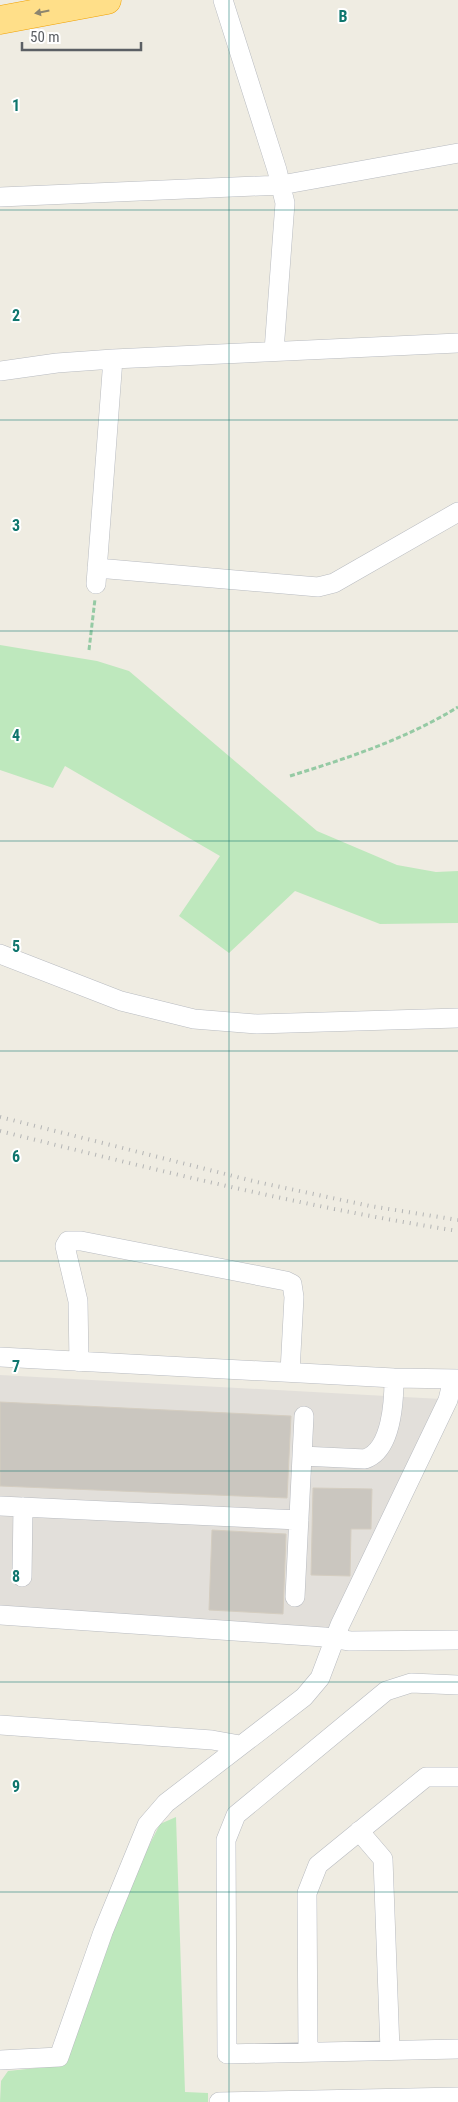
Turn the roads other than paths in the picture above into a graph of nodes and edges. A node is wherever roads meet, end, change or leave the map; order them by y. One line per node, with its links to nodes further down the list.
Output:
1 (107, 0): 3 (highway, one-way to 3)
2 (223, 0): 5 (street)
3 (0, 20)
4 (458, 153): 5 (street)
5 (280, 185): 6 (street); 8 (street)
6 (0, 197)
7 (458, 343): 8 (street)
8 (274, 351): 9 (street)
9 (113, 359): 10 (street); 11 (street)
10 (0, 371)
11 (458, 512)
12 (0, 954): 13 (street)
13 (458, 1018)
14 (0, 1357): 15 (street)
15 (79, 1362): 16 (street); 16 (street)
16 (290, 1372): 17 (street)
17 (394, 1378): 18 (street); 20 (street)
18 (455, 1379): 27 (street)
19 (304, 1416): 20 (street)
20 (302, 1456): 23 (street)
21 (0, 1506): 22 (street)
22 (23, 1507): 23 (street); 24 (street)
23 (299, 1520): 25 (street)
24 (22, 1578)
25 (295, 1597)
26 (0, 1615): 27 (street)
27 (335, 1639): 28 (street); 31 (street)
28 (458, 1640)
29 (458, 1685): 36 (street)
30 (0, 1725): 31 (street)
31 (240, 1745): 37 (street)
32 (458, 1777): 33 (street)
33 (359, 1832): 35 (street); 36 (street)
34 (458, 2048): 35 (street)
35 (390, 2050): 36 (street)
36 (308, 2052)
37 (0, 2060)
38 (458, 2097): 39 (street)
39 (323, 2101): 40 (street)
40 (219, 2102)

